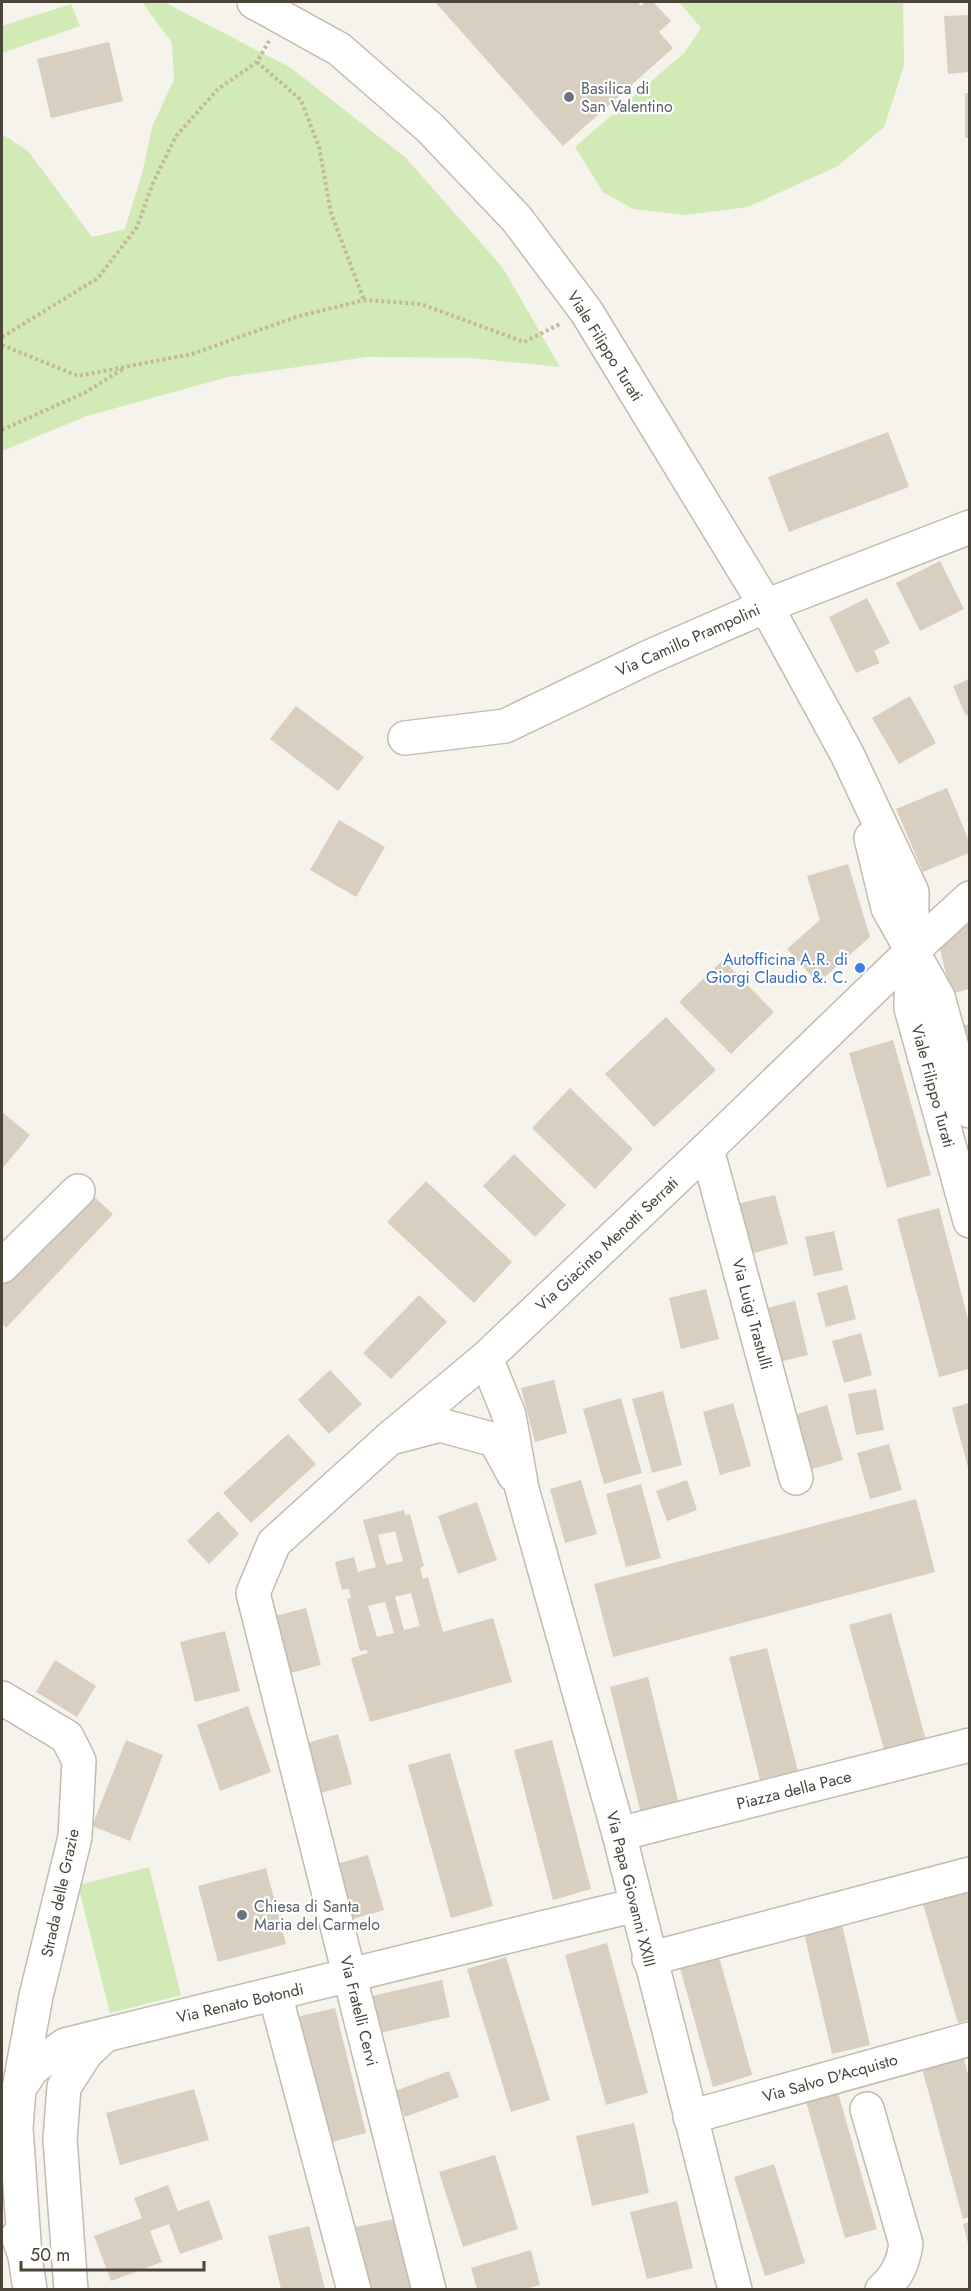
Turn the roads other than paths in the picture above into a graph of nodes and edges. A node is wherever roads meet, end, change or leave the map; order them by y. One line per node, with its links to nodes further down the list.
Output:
1 (254, 2): 3 (street, Viale Filippo Turati)
2 (968, 530): 3 (street, Via Camillo Prampolini)
3 (766, 606): 4 (street, Via Camillo Prampolini); 6 (street, Viale Filippo Turati)
4 (405, 738)
5 (969, 898): 6 (street, Via Giacinto Menotti Serrati)
6 (912, 950): 7 (street, Viale Filippo Turati); 8 (street, Via Giacinto Menotti Serrati); 10 (street, Viale Filippo Turati)
7 (969, 1111)
8 (707, 1149): 12 (street, Via Giacinto Menotti Serrati); 15 (street, Via Luigi Trastulli)
9 (78, 1191): 11 (street)
10 (969, 1221)
11 (2, 1266)
12 (486, 1358): 13 (street, Via Giacinto Menotti Serrati); 14 (street, Via Papa Giovanni XXIII); 16 (street, Via Papa Giovanni XXIII)
13 (390, 1438): 14 (street); 17 (street, Via Giacinto Menotti Serrati)
14 (495, 1440): 16 (street, Via Papa Giovanni XXIII)
15 (796, 1478)
16 (522, 1489): 20 (street, Via Papa Giovanni XXIII)
17 (254, 1593): 24 (street, Via Fratelli Cervi)
18 (2, 1698): 28 (street, Strada delle Grazie)
19 (969, 1745): 20 (street, Piazza della Pace)
20 (619, 1834): 22 (street, Via Papa Giovanni XXIII)
21 (969, 1874): 23 (street)
22 (636, 1905): 23 (street, Via Papa Giovanni XXIII); 24 (street, Via Renato Botondi)
23 (649, 1959): 30 (street, Via Papa Giovanni XXIII)
24 (351, 1976): 25 (street, Via Renato Botondi); 36 (street, Via Fratelli Cervi)
25 (275, 1994): 26 (street, Via Renato Botondi); 35 (street)
26 (105, 2035): 28 (street); 34 (street)
27 (969, 2039): 30 (street, Via Salvo D'Acquisto)
28 (20, 2089): 32 (street, Strada delle Grazie)
29 (867, 2109): 38 (street)
30 (690, 2117): 37 (street, Via Papa Giovanni XXIII)
31 (2, 2187): 32 (street, Strada delle Grazie)
32 (24, 2256): 33 (street, Strada delle Grazie)
33 (30, 2289)
34 (71, 2289)
35 (354, 2289)
36 (429, 2289)
37 (735, 2289)
38 (882, 2289)

